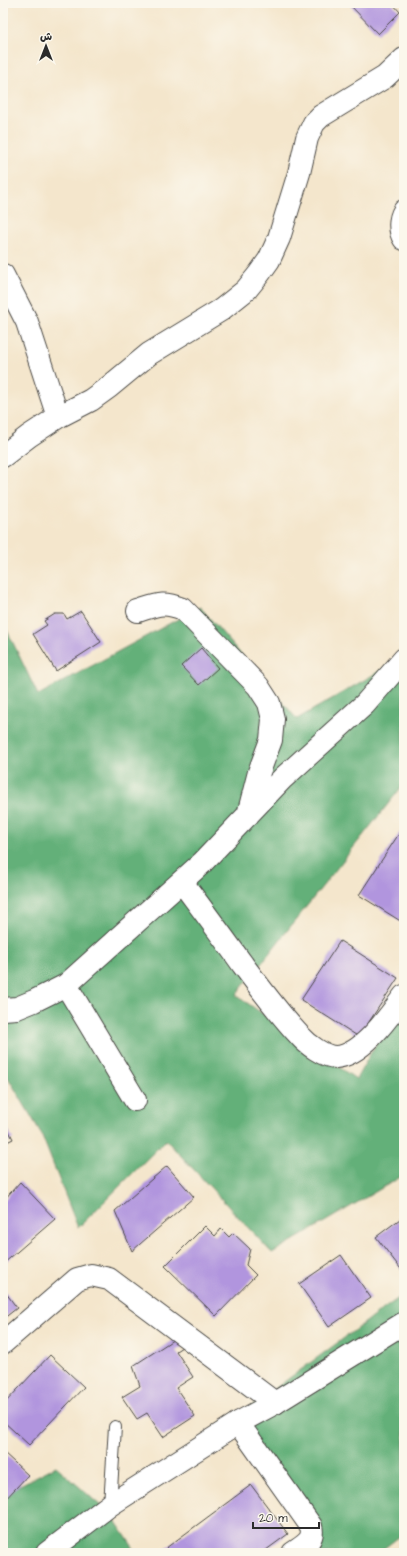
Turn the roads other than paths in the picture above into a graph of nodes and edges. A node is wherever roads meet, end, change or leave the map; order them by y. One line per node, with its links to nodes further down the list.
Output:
1 (404, 59): 5 (street)
2 (404, 211): 3 (street)
3 (404, 239)
4 (3, 275): 5 (street)
5 (58, 417): 6 (street)
6 (3, 456)
7 (138, 611): 9 (street)
8 (404, 659): 9 (street)
9 (247, 816): 10 (street)
10 (182, 882): 11 (street); 12 (street)
11 (66, 985): 13 (street); 14 (street)
12 (404, 996)
13 (3, 1009)
14 (135, 1100)
15 (404, 1323): 17 (street)
16 (3, 1343): 17 (street)
17 (275, 1403): 18 (street)
18 (238, 1423): 20 (street); 22 (street)
19 (115, 1427): 20 (lane)
20 (110, 1505): 21 (street)
21 (47, 1553)
22 (293, 1553)

